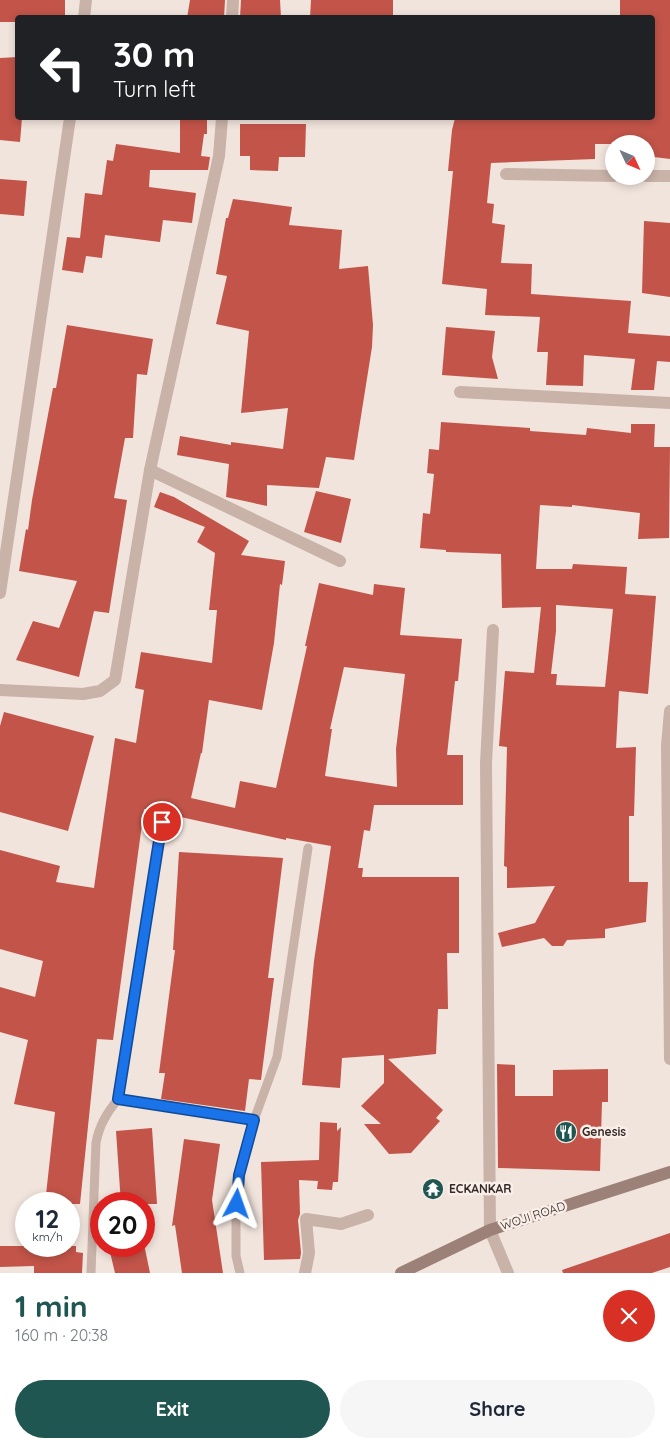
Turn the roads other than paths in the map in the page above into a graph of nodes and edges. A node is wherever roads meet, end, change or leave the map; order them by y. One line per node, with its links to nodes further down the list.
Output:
1 (86, 0): 3 (street)
2 (233, 0): 4 (street)
3 (84, 15)
4 (232, 15)
5 (70, 120): 15 (street)
6 (222, 120): 13 (street)
7 (506, 174): 8 (street)
8 (605, 176)
9 (655, 176): 10 (street)
10 (670, 176)
11 (460, 392): 12 (street)
12 (670, 403)
13 (150, 470): 14 (street); 17 (street)
14 (340, 561)
15 (0, 593)
16 (493, 630): 27 (street)
17 (0, 690)
18 (670, 712): 21 (street)
19 (162, 822): 23 (lane)
20 (308, 848): 24 (lane)
21 (670, 936): 22 (street)
22 (670, 1059)
23 (118, 1099): 24 (lane); 28 (lane)
24 (254, 1120): 29 (lane)
25 (670, 1172): 27 (main road, WOJI ROAD)
26 (368, 1215): 30 (street)
27 (490, 1230): 31 (main road, WOJI ROAD); 32 (street)
28 (91, 1273)
29 (240, 1273)
30 (305, 1273)
31 (401, 1273)
32 (508, 1273)

